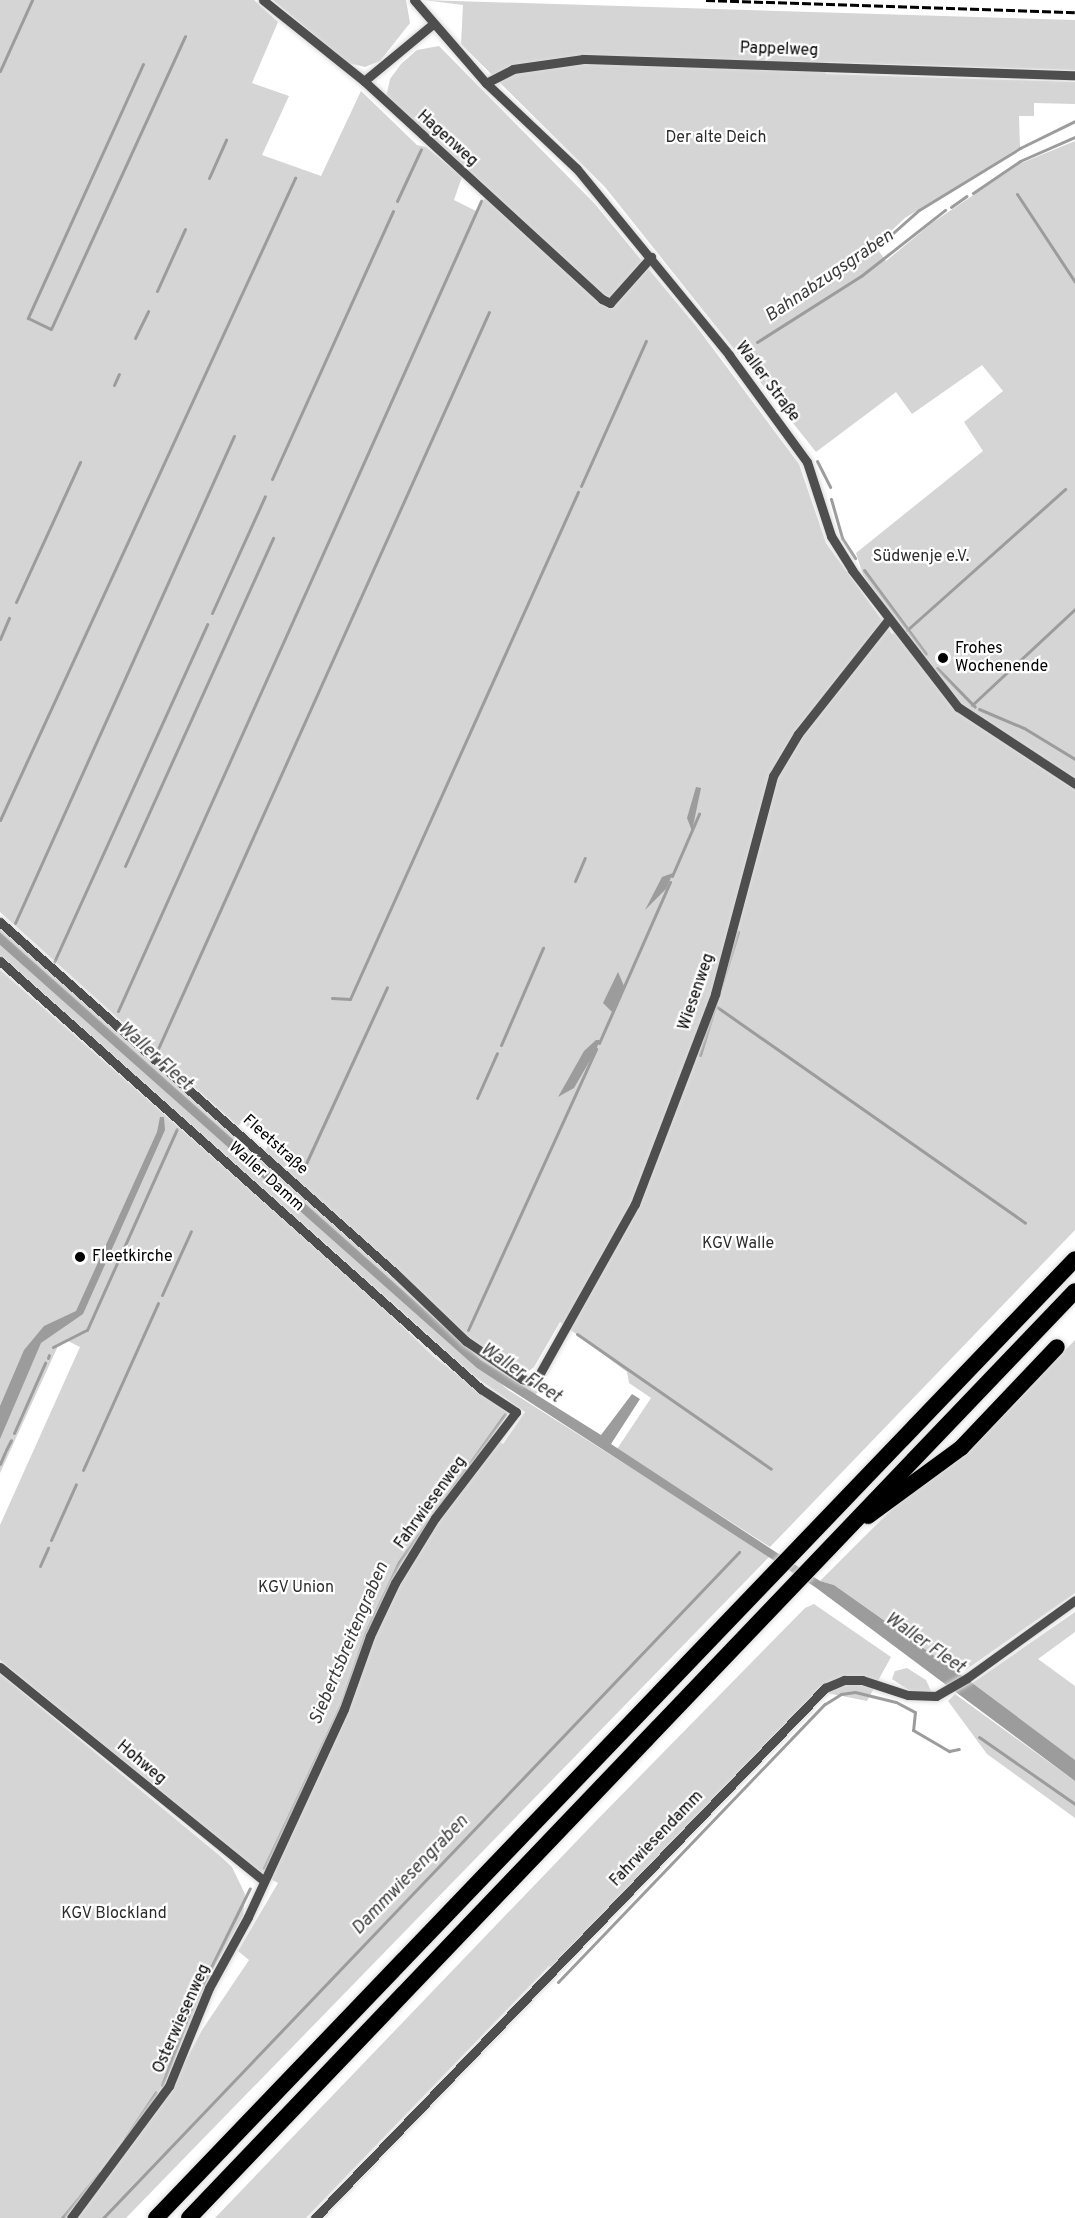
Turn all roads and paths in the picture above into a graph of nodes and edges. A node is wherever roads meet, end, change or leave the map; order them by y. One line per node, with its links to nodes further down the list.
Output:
1 (263, 0): 5 (street, Hagenweg)
2 (414, 0): 3 (street, Waller Straße)
3 (433, 24): 5 (street); 6 (street, Waller Straße)
4 (1075, 75): 6 (street, Pappelweg)
5 (364, 81): 7 (street, Hagenweg)
6 (486, 83): 7 (street, Waller Straße)
7 (651, 257): 8 (street, Waller Straße)
8 (888, 620): 9 (street, Waller Straße); 15 (street, Wiesenweg)
9 (1075, 784)
10 (0, 922): 15 (street, Fleetstraße)
11 (0, 961): 16 (street, Waller Damm)
12 (1075, 1259): 22 (highway)
13 (1075, 1292): 17 (highway)
14 (1057, 1347): 17 (highway)
15 (535, 1382)
16 (516, 1412): 20 (street, Fahrwiesenweg)
17 (851, 1525): 23 (highway)
18 (1075, 1600): 24 (street, Fahrwiesendamm)
19 (0, 1667): 20 (street, Hohweg)
20 (263, 1880): 21 (street, Osterwiesenweg)
21 (71, 2218)
22 (156, 2218)
23 (189, 2218)
24 (315, 2218)

